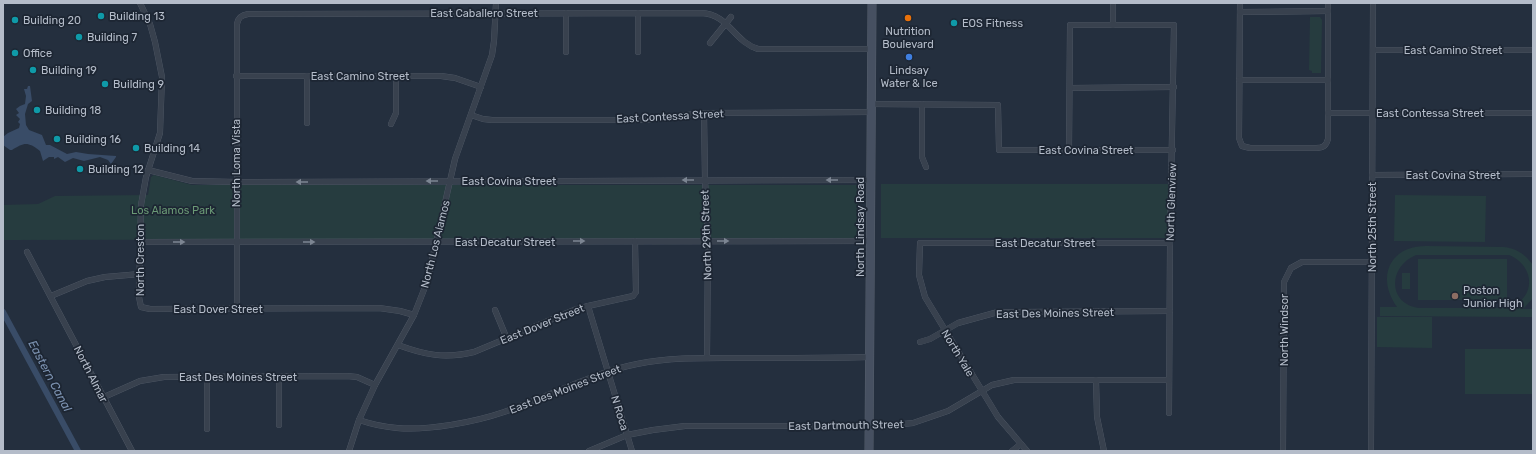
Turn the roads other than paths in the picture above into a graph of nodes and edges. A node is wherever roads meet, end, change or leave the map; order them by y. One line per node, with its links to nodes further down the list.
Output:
1 (140, 3): 44 (street, North Creston)
2 (496, 3): 10 (street, North Los Alamos)
3 (872, 3): 18 (main road, North Lindsay Road)
4 (1113, 3): 16 (street)
5 (1240, 3): 9 (street)
6 (1328, 3): 8 (street)
7 (1373, 3): 19 (street, North 25th Street)
8 (1328, 11): 9 (street); 27 (street)
9 (1240, 12): 26 (street)
10 (496, 13): 11 (street, East Caballero Street); 13 (street, East Caballero Street); 28 (street, North Los Alamos)
11 (566, 13): 12 (street, East Caballero Street); 21 (street)
12 (638, 13): 15 (street, East Caballero Street); 22 (street)
13 (240, 17): 23 (street, North Loma Vista)
14 (731, 17): 15 (street)
15 (726, 23): 17 (street); 18 (street, East Caballero Street)
16 (1113, 25): 29 (street); 30 (street, North Glenview)
17 (710, 43)
18 (872, 50): 32 (main road, North Lindsay Road)
19 (1373, 50): 20 (street, East Camino Street); 35 (street, North 25th Street)
20 (1533, 50)
21 (566, 52)
22 (638, 52)
23 (236, 76): 24 (street, East Camino Street); 50 (street, North Loma Vista)
24 (307, 76): 25 (street, East Camino Street); 38 (street)
25 (396, 76): 28 (street, East Camino Street); 39 (street)
26 (1239, 80): 27 (street); 34 (street)
27 (1328, 80): 34 (street)
28 (481, 87): 37 (street, North Los Alamos)
29 (1070, 88): 30 (street); 41 (street)
30 (1174, 88): 42 (street, North Glenview)
31 (922, 104): 32 (street, East Contessa Street); 40 (street, East Contessa Street); 43 (street)
32 (871, 108): 33 (street, East Contessa Street); 48 (main road, North Lindsay Road)
33 (704, 113): 37 (street, East Contessa Street); 47 (street, North 29th Street)
34 (1328, 113): 35 (street, East Contessa Street)
35 (1372, 113): 36 (street, East Contessa Street); 46 (street, North 25th Street)
36 (1533, 113)
37 (470, 115): 49 (street, North Los Alamos)
38 (306, 123)
39 (391, 124)
40 (998, 150): 41 (street, East Covina Street)
41 (1069, 150): 42 (street, East Covina Street)
42 (1173, 150): 58 (street, North Glenview)
43 (926, 167)
44 (148, 170): 50 (street, East Covina Street); 54 (street, North Creston)
45 (1533, 174): 46 (street, East Covina Street)
46 (1372, 175): 60 (street, North 25th Street)
47 (705, 180): 48 (street, East Covina Street, one-way to 47); 49 (street, East Covina Street, one-way to 49); 52 (street, North 29th Street)
48 (871, 180): 53 (main road, North Lindsay Road)
49 (450, 181): 50 (street, East Covina Street, one-way to 50); 56 (street, North Los Alamos)
50 (236, 182): 55 (street, North Loma Vista)
51 (635, 241): 52 (street, East Decatur Street); 56 (street, East Decatur Street, one-way to 51); 63 (street, East Dover Street)
52 (708, 241): 53 (street, East Decatur Street, one-way to 53); 74 (street, North 29th Street)
53 (871, 241): 73 (main road, North Lindsay Road)
54 (140, 242): 55 (street, East Decatur Street, one-way to 55); 61 (street, North Creston)
55 (236, 242): 56 (street, East Decatur Street, one-way to 56); 65 (street, North Loma Vista)
56 (437, 242): 68 (street, North Los Alamos)
57 (920, 242): 58 (street, East Decatur Street); 69 (street, North Yale)
58 (1170, 243): 67 (street, North Glenview)
59 (28, 252): 62 (street, North Almar)
60 (1372, 262): 98 (street, North Windsor); 99 (street, North 25th Street)
61 (140, 274): 62 (street); 64 (street, North Creston)
62 (51, 296): 82 (street, North Almar)
63 (588, 306): 70 (street, East Dover Street); 75 (street, N Roca)
64 (141, 307): 65 (street, East Dover Street)
65 (236, 309): 68 (street, East Dover Street)
66 (495, 310): 70 (street)
67 (1170, 312): 69 (street, East Des Moines Street); 79 (street, North Glenview)
68 (414, 315): 72 (street, North Los Alamos)
69 (945, 330): 71 (street, East Des Moines Street); 81 (street, North Yale)
70 (507, 338): 72 (street, East Dover Street)
71 (920, 342)
72 (398, 345): 80 (street, North Los Alamos)
73 (870, 357): 74 (street, East Des Moines Street); 86 (main road, North Lindsay Road)
74 (707, 358): 75 (street, East Des Moines Street)
75 (608, 371): 84 (street, East Des Moines Street); 88 (street, N Roca)
76 (207, 377): 77 (street, East Des Moines Street); 82 (street, East Des Moines Street); 87 (street)
77 (279, 377): 80 (street, East Des Moines Street); 85 (street)
78 (1096, 380): 79 (street, East Dartmouth Street); 81 (street, East Dartmouth Street); 97 (street)
79 (1169, 380): 83 (street, North Glenview)
80 (375, 385): 84 (street, North Los Alamos)
81 (981, 392): 86 (street, East Dartmouth Street); 89 (street, North Yale)
82 (104, 397): 90 (street, North Almar)
83 (1169, 413)
84 (359, 420): 91 (street, North Los Alamos)
85 (279, 425)
86 (869, 426): 88 (street, East Dartmouth Street); 94 (main road, North Lindsay Road)
87 (207, 429)
88 (627, 435): 92 (street, East Dartmouth Street); 93 (street, N Roca)
89 (1021, 444): 95 (street); 96 (street, North Yale)
90 (132, 451)
91 (349, 451)
92 (589, 451)
93 (632, 451)
94 (869, 451)
95 (1012, 451)
96 (1027, 451)
97 (1104, 451)
98 (1283, 451)
99 (1371, 451)

